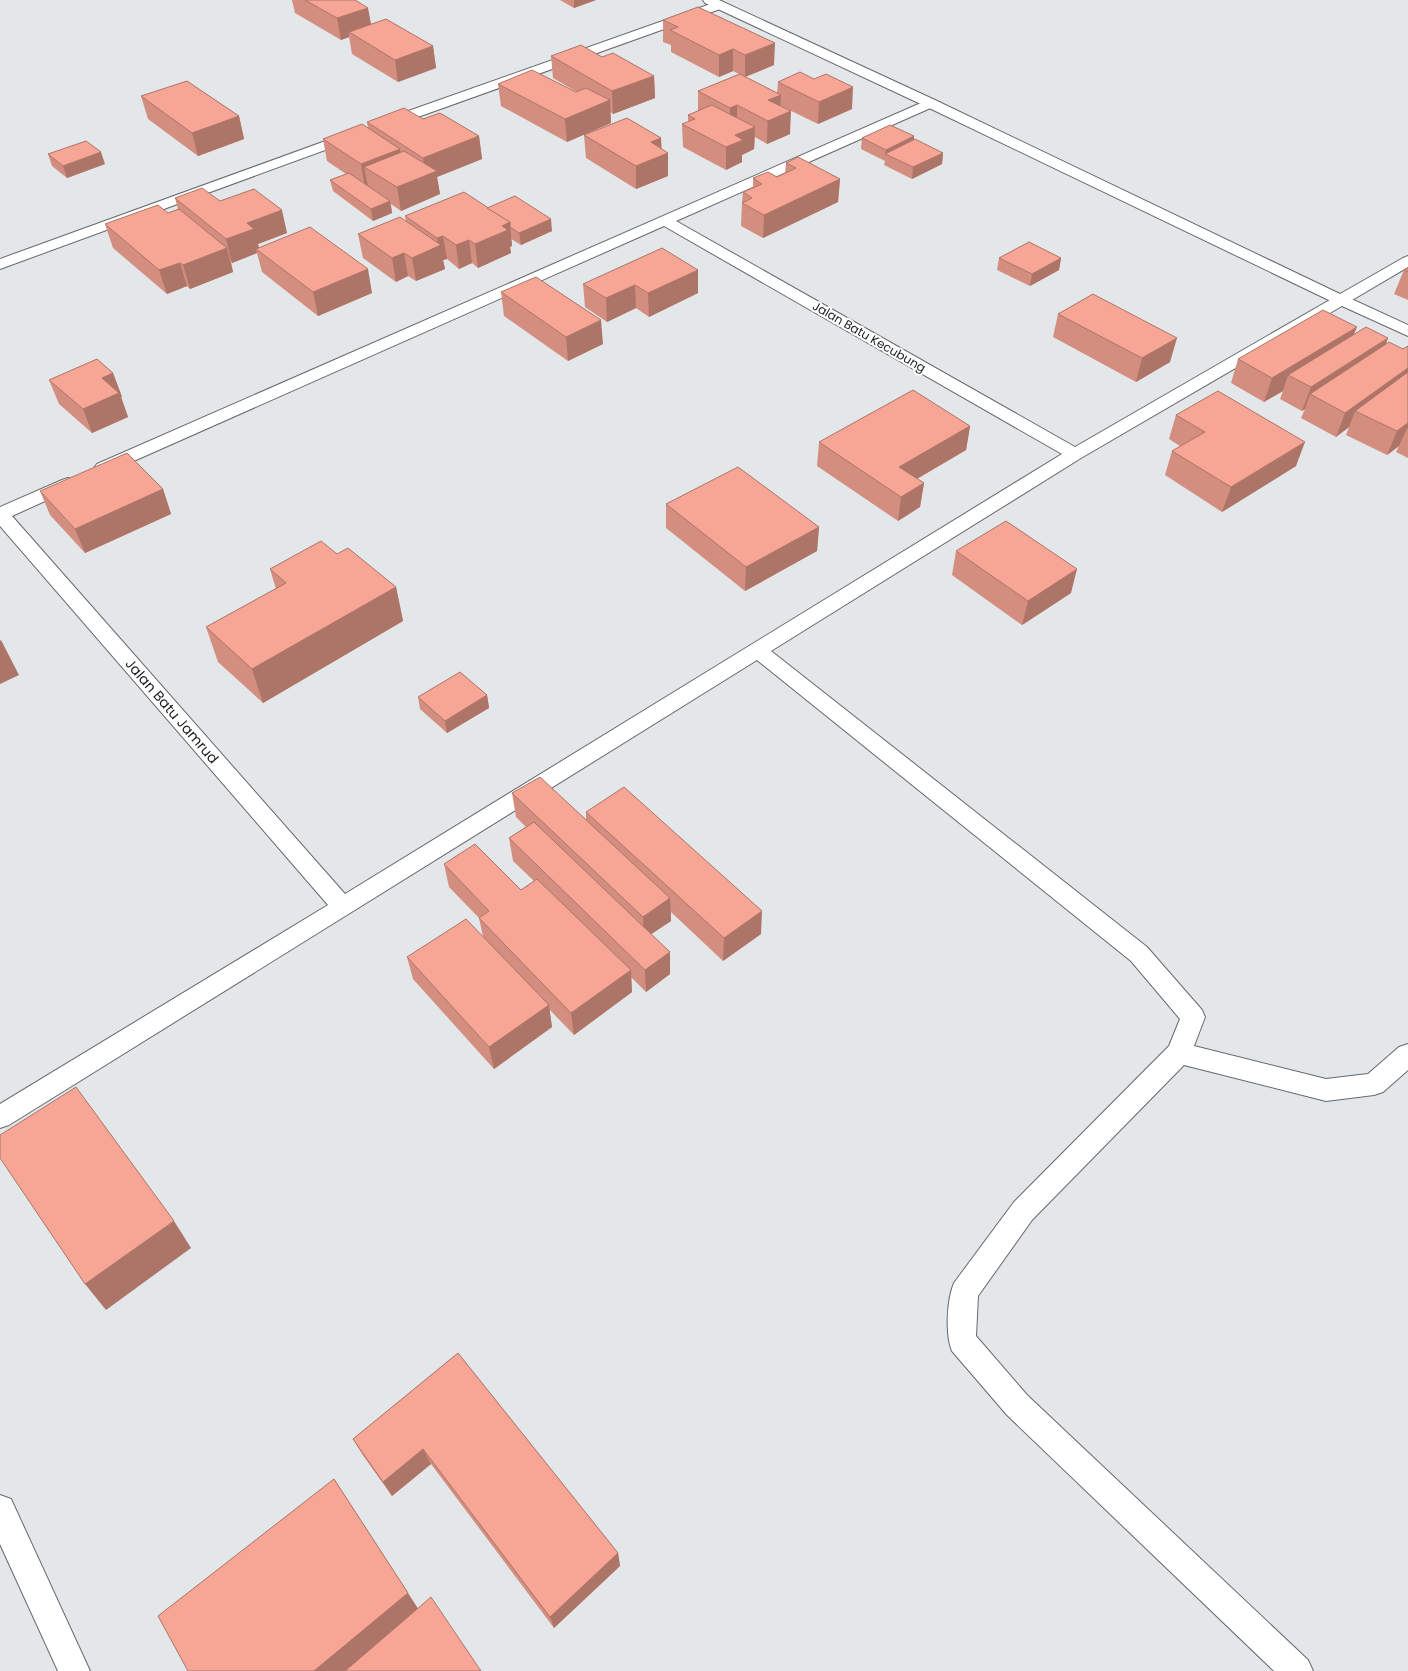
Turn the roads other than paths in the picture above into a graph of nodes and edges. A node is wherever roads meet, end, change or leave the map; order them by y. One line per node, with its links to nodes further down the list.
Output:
1 (714, 2): 2 (street); 5 (street)
2 (930, 103): 3 (street); 6 (street)
3 (664, 220): 8 (street, Jalan Batu Kecubung); 9 (street)
4 (1408, 261): 6 (street)
5 (0, 264)
6 (1341, 300): 7 (street); 8 (street)
7 (1408, 331)
8 (1075, 454): 10 (street)
9 (0, 514): 11 (street, Jalan Batu Jamrud)
10 (758, 651): 11 (street); 12 (street)
11 (343, 907): 14 (street)
12 (1179, 1052): 13 (street); 17 (street)
13 (1408, 1055)
14 (0, 1117)
15 (0, 1510): 16 (street)
16 (74, 1671)
17 (1297, 1671)

